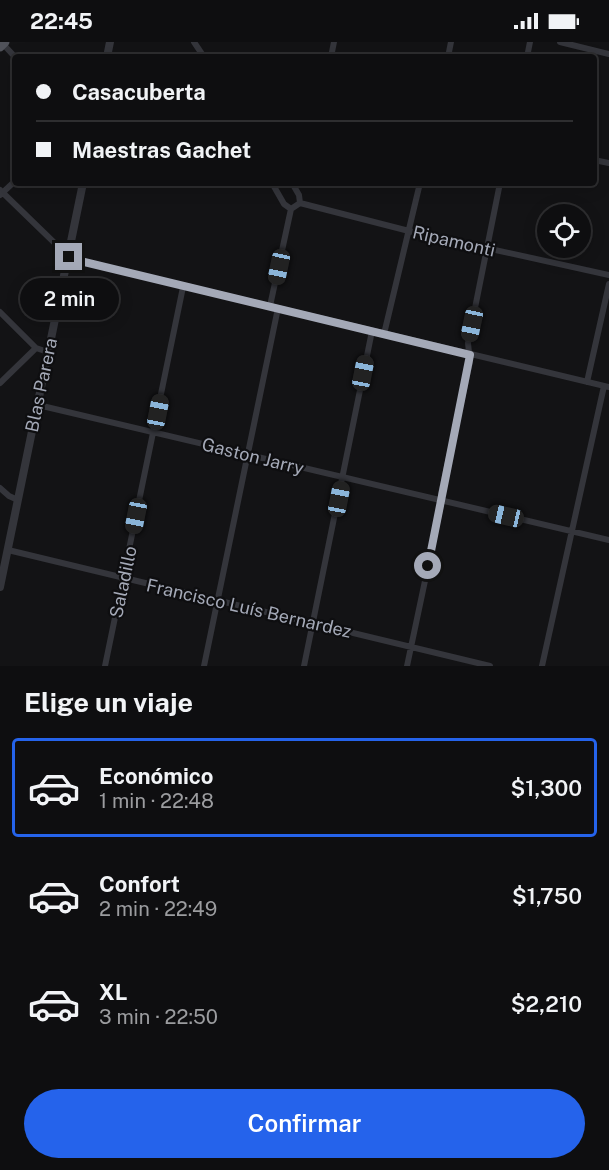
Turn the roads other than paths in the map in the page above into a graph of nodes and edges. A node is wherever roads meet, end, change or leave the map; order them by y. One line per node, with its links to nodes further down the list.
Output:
1 (560, 42): 2 (street)
2 (609, 54)
3 (82, 186): 13 (street, Blas Parera)
4 (274, 186): 10 (street)
5 (294, 186): 9 (street)
6 (419, 186): 11 (street)
7 (499, 186): 12 (street)
8 (1, 193): 13 (street)
9 (300, 203): 10 (street); 11 (street, Ripamonti)
10 (291, 209): 17 (street)
11 (409, 231): 12 (street, Ripamonti); 20 (street)
12 (487, 249): 14 (street, Ripamonti); 23 (street)
13 (69, 257): 16 (street); 22 (street, Blas Parera)
14 (609, 275)
15 (609, 284): 24 (street)
16 (183, 287): 17 (street); 28 (street, Saladillo)
17 (274, 307): 19 (street); 29 (street)
18 (0, 312): 21 (street)
19 (372, 331): 20 (street); 30 (street)
20 (384, 334): 23 (street)
21 (36, 348): 22 (street); 25 (street)
22 (48, 351): 27 (street, Blas Parera)
23 (470, 355): 24 (street); 33 (street)
24 (587, 382): 26 (street)
25 (0, 383)
26 (606, 387): 34 (street)
27 (38, 405): 28 (street, Gaston Jarry); 32 (street, Blas Parera)
28 (153, 433): 29 (street, Gaston Jarry); 37 (street, Saladillo)
29 (249, 455): 30 (street, Gaston Jarry); 39 (street)
30 (343, 478): 33 (street, Gaston Jarry); 40 (street)
31 (0, 488): 32 (street)
32 (18, 500): 36 (street, Blas Parera)
33 (441, 501): 34 (street, Gaston Jarry); 41 (street)
34 (571, 531): 35 (street, Gaston Jarry); 47 (street)
35 (609, 540)
36 (8, 550): 37 (street, Francisco Luís Bernardez); 38 (street, Blas Parera)
37 (124, 578): 39 (street, Francisco Luís Bernardez); 42 (street, Saladillo)
38 (0, 587)
39 (219, 601): 40 (street, Francisco Luís Bernardez); 43 (street)
40 (313, 623): 41 (street, Francisco Luís Bernardez); 44 (street)
41 (411, 648): 45 (street); 46 (street, Francisco Luís Bernardez)
42 (105, 666)
43 (204, 666)
44 (304, 666)
45 (407, 666)
46 (490, 666)
47 (542, 666)

